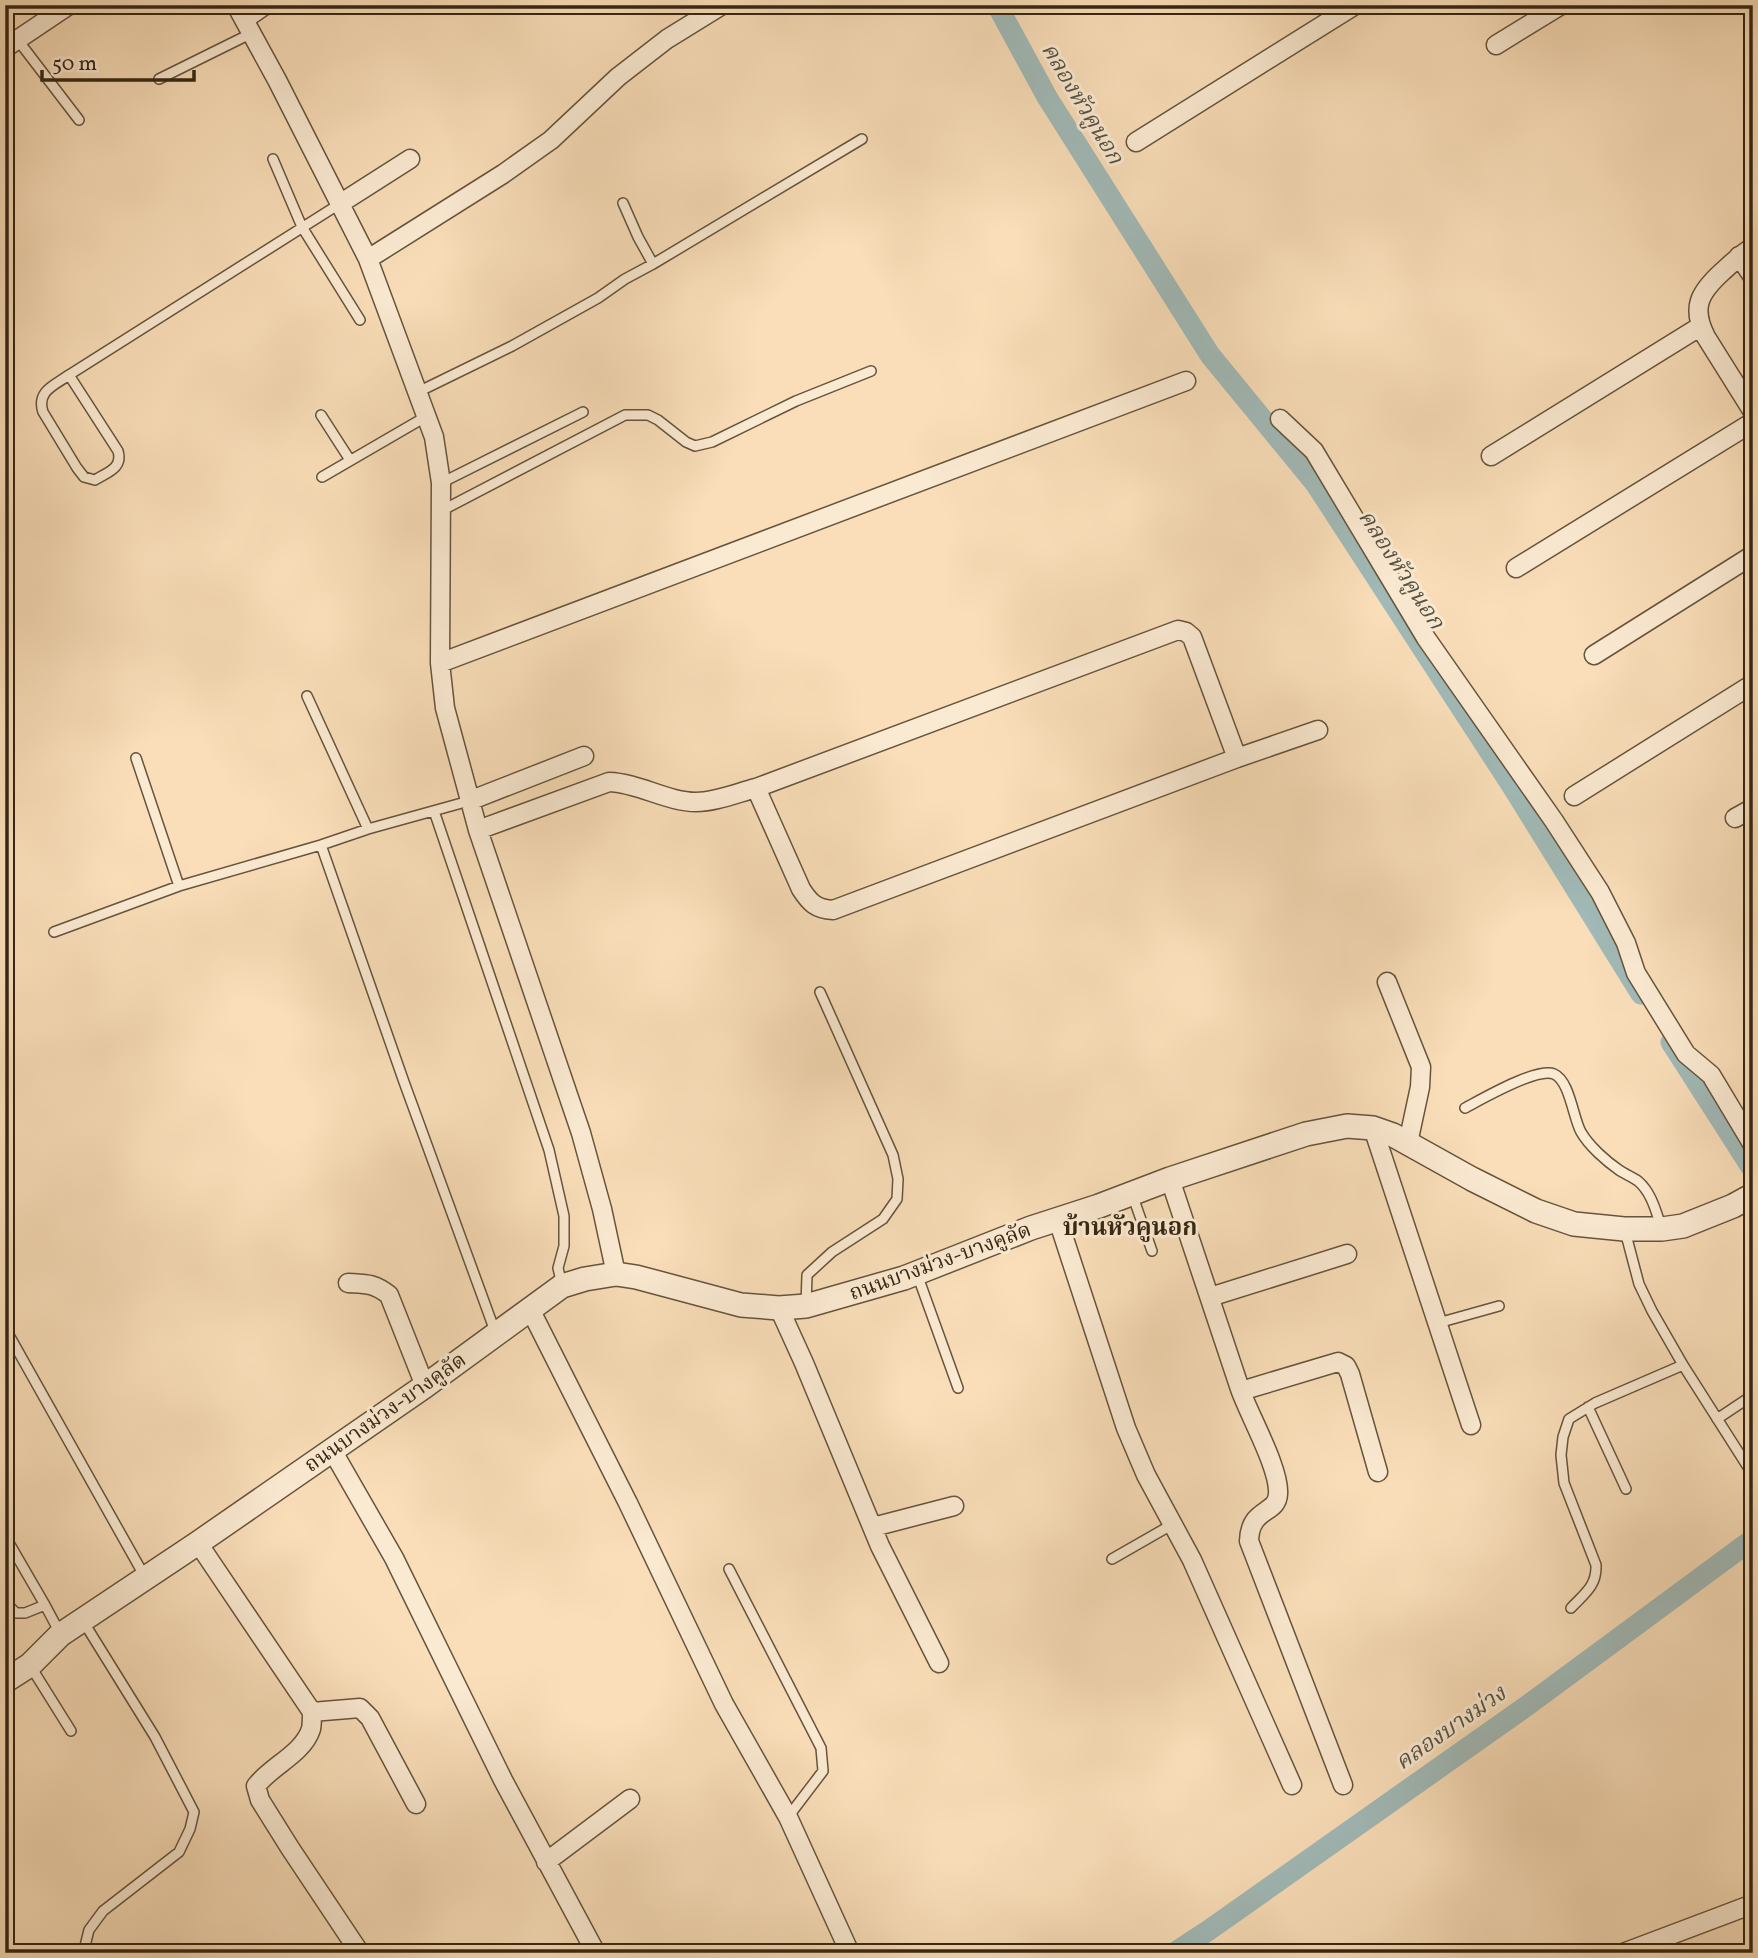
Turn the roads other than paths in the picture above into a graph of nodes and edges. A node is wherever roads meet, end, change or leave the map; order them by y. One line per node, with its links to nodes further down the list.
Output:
1 (69, 5): 8 (street)
2 (236, 5): 7 (street)
3 (273, 5): 7 (lane)
4 (722, 5): 20 (street)
5 (1355, 5): 13 (street)
6 (1561, 5): 9 (street)
7 (249, 28): 10 (lane); 16 (street)
8 (11, 43): 11 (lane)
9 (1496, 46)
10 (159, 79)
11 (79, 120)
12 (862, 139): 21 (lane)
13 (1136, 142)
14 (274, 159): 18 (lane)
15 (410, 159): 16 (street)
16 (341, 202): 18 (lane); 20 (street)
17 (622, 203): 21 (lane)
18 (302, 227): 23 (lane); 26 (lane)
19 (1746, 251): 22 (street); 24 (street)
20 (368, 259): 28 (street)
21 (653, 264): 28 (lane)
22 (1753, 277)
23 (360, 320)
24 (1701, 326): 30 (street); 35 (street)
25 (871, 371): 39 (lane)
26 (69, 375): 26 (lane)
27 (1186, 381): 43 (street)
28 (418, 392): 32 (street)
29 (583, 412): 38 (lane)
30 (1753, 412)
31 (321, 415): 36 (lane)
32 (427, 416): 36 (lane); 38 (street)
33 (1280, 419): 66 (street)
34 (1753, 422): 41 (street)
35 (1491, 457)
36 (350, 460): 37 (lane)
37 (323, 477)
38 (441, 483): 39 (street)
39 (441, 511): 43 (street)
40 (1753, 555): 42 (street)
41 (1517, 568)
42 (1594, 655)
43 (440, 663): 52 (street)
44 (1753, 684): 51 (street)
45 (307, 696): 56 (lane)
46 (1318, 730): 49 (street)
47 (584, 756): 52 (street)
48 (136, 758): 59 (lane)
49 (1237, 758): 50 (street); 50 (street)
50 (756, 788): 57 (street)
51 (1574, 796)
52 (470, 801): 54 (lane); 57 (street)
53 (1753, 808): 55 (street)
54 (434, 811): 56 (lane); 78 (lane)
55 (1735, 818)
56 (368, 829): 58 (lane)
57 (478, 830): 76 (street)
58 (321, 845): 59 (lane); 86 (lane)
59 (179, 886): 60 (lane)
60 (54, 932)
61 (1387, 982): 65 (street)
62 (820, 992): 80 (lane)
63 (1465, 1108): 72 (lane)
64 (1373, 1128): 65 (street, ถนนบางม่วง-บางคูลัด); 67 (street, ถนนบางม่วง-บางคูลัด); 84 (street)
65 (1408, 1143): 71 (street, ถนนบางม่วง-บางคูลัด)
66 (1753, 1145)
67 (1170, 1179): 68 (street, ถนนบางม่วง-บางคูลัด); 79 (street)
68 (1132, 1194): 70 (street, ถนนบางม่วง-บางคูลัด); 73 (lane)
69 (1753, 1195): 72 (street, ถนนบางม่วง-บางคูลัด)
70 (1058, 1220): 75 (street, ถนนบางม่วง-บางคูลัด); 100 (street)
71 (1624, 1229): 72 (street, ถนนบางม่วง-บางคูลัด); 87 (lane)
72 (1662, 1229)
73 (1152, 1251)
74 (1347, 1254): 79 (street)
75 (917, 1273): 80 (street, ถนนบางม่วง-บางคูลัด); 89 (lane)
76 (616, 1274): 78 (street, ถนนบางม่วง-บางคูลัด); 82 (street, ถนนบางม่วง-บางคูลัด)
77 (348, 1283): 88 (street)
78 (562, 1286): 83 (street, ถนนบางม่วง-บางคูลัด)
79 (1210, 1297): 90 (street)
80 (806, 1306): 82 (street, ถนนบางม่วง-บางคูลัด)
81 (1499, 1307): 84 (lane)
82 (779, 1308): 101 (street)
83 (530, 1309): 86 (street, ถนนบางม่วง-บางคูลัด); 121 (street)
84 (1438, 1323): 94 (street)
85 (5, 1328): 106 (lane)
86 (496, 1335): 88 (street, ถนนบางม่วง-บางคูลัด)
87 (1683, 1365): 92 (lane); 93 (lane)
88 (425, 1386): 95 (street, ถนนบางม่วง-บางคูลัด)
89 (958, 1388)
90 (1241, 1391): 96 (street); 118 (street)
91 (1753, 1395): 93 (lane)
92 (1588, 1408): 98 (lane); 109 (lane)
93 (1717, 1419): 97 (lane)
94 (1471, 1425)
95 (332, 1450): 103 (street, ถนนบางม่วง-บางคูลัด); 122 (street)
96 (1378, 1472)
97 (1753, 1475)
98 (1626, 1489)
99 (954, 1506): 101 (street)
100 (1173, 1524): 104 (lane); 117 (street)
101 (873, 1527): 112 (street)
102 (5, 1536): 108 (lane)
103 (198, 1543): 106 (street, ถนนบางม่วง-บางคูลัด); 115 (street)
104 (1112, 1559)
105 (729, 1569): 121 (lane)
106 (145, 1577): 110 (street, ถนนบางม่วง-บางคูลัด)
107 (5, 1602): 108 (lane)
108 (46, 1605): 111 (lane)
109 (1571, 1608)
110 (82, 1620): 111 (street, ถนนบางม่วง-บางคูลัด); 124 (lane)
111 (60, 1635): 113 (street, ถนนบางม่วง-บางคูลัด)
112 (939, 1663)
113 (30, 1665): 114 (street, ถนนบางม่วง-บางคูลัด); 116 (lane)
114 (5, 1681)
115 (312, 1712): 120 (street); 125 (street)
116 (71, 1731)
117 (1292, 1785)
118 (1343, 1785)
119 (630, 1799): 122 (street)
120 (416, 1804)
121 (788, 1817): 127 (street)
122 (546, 1862): 126 (street)
123 (1753, 1904): 128 (street)
124 (85, 1953)
125 (360, 1953)
126 (596, 1953)
127 (850, 1953)
128 (1623, 1953)

